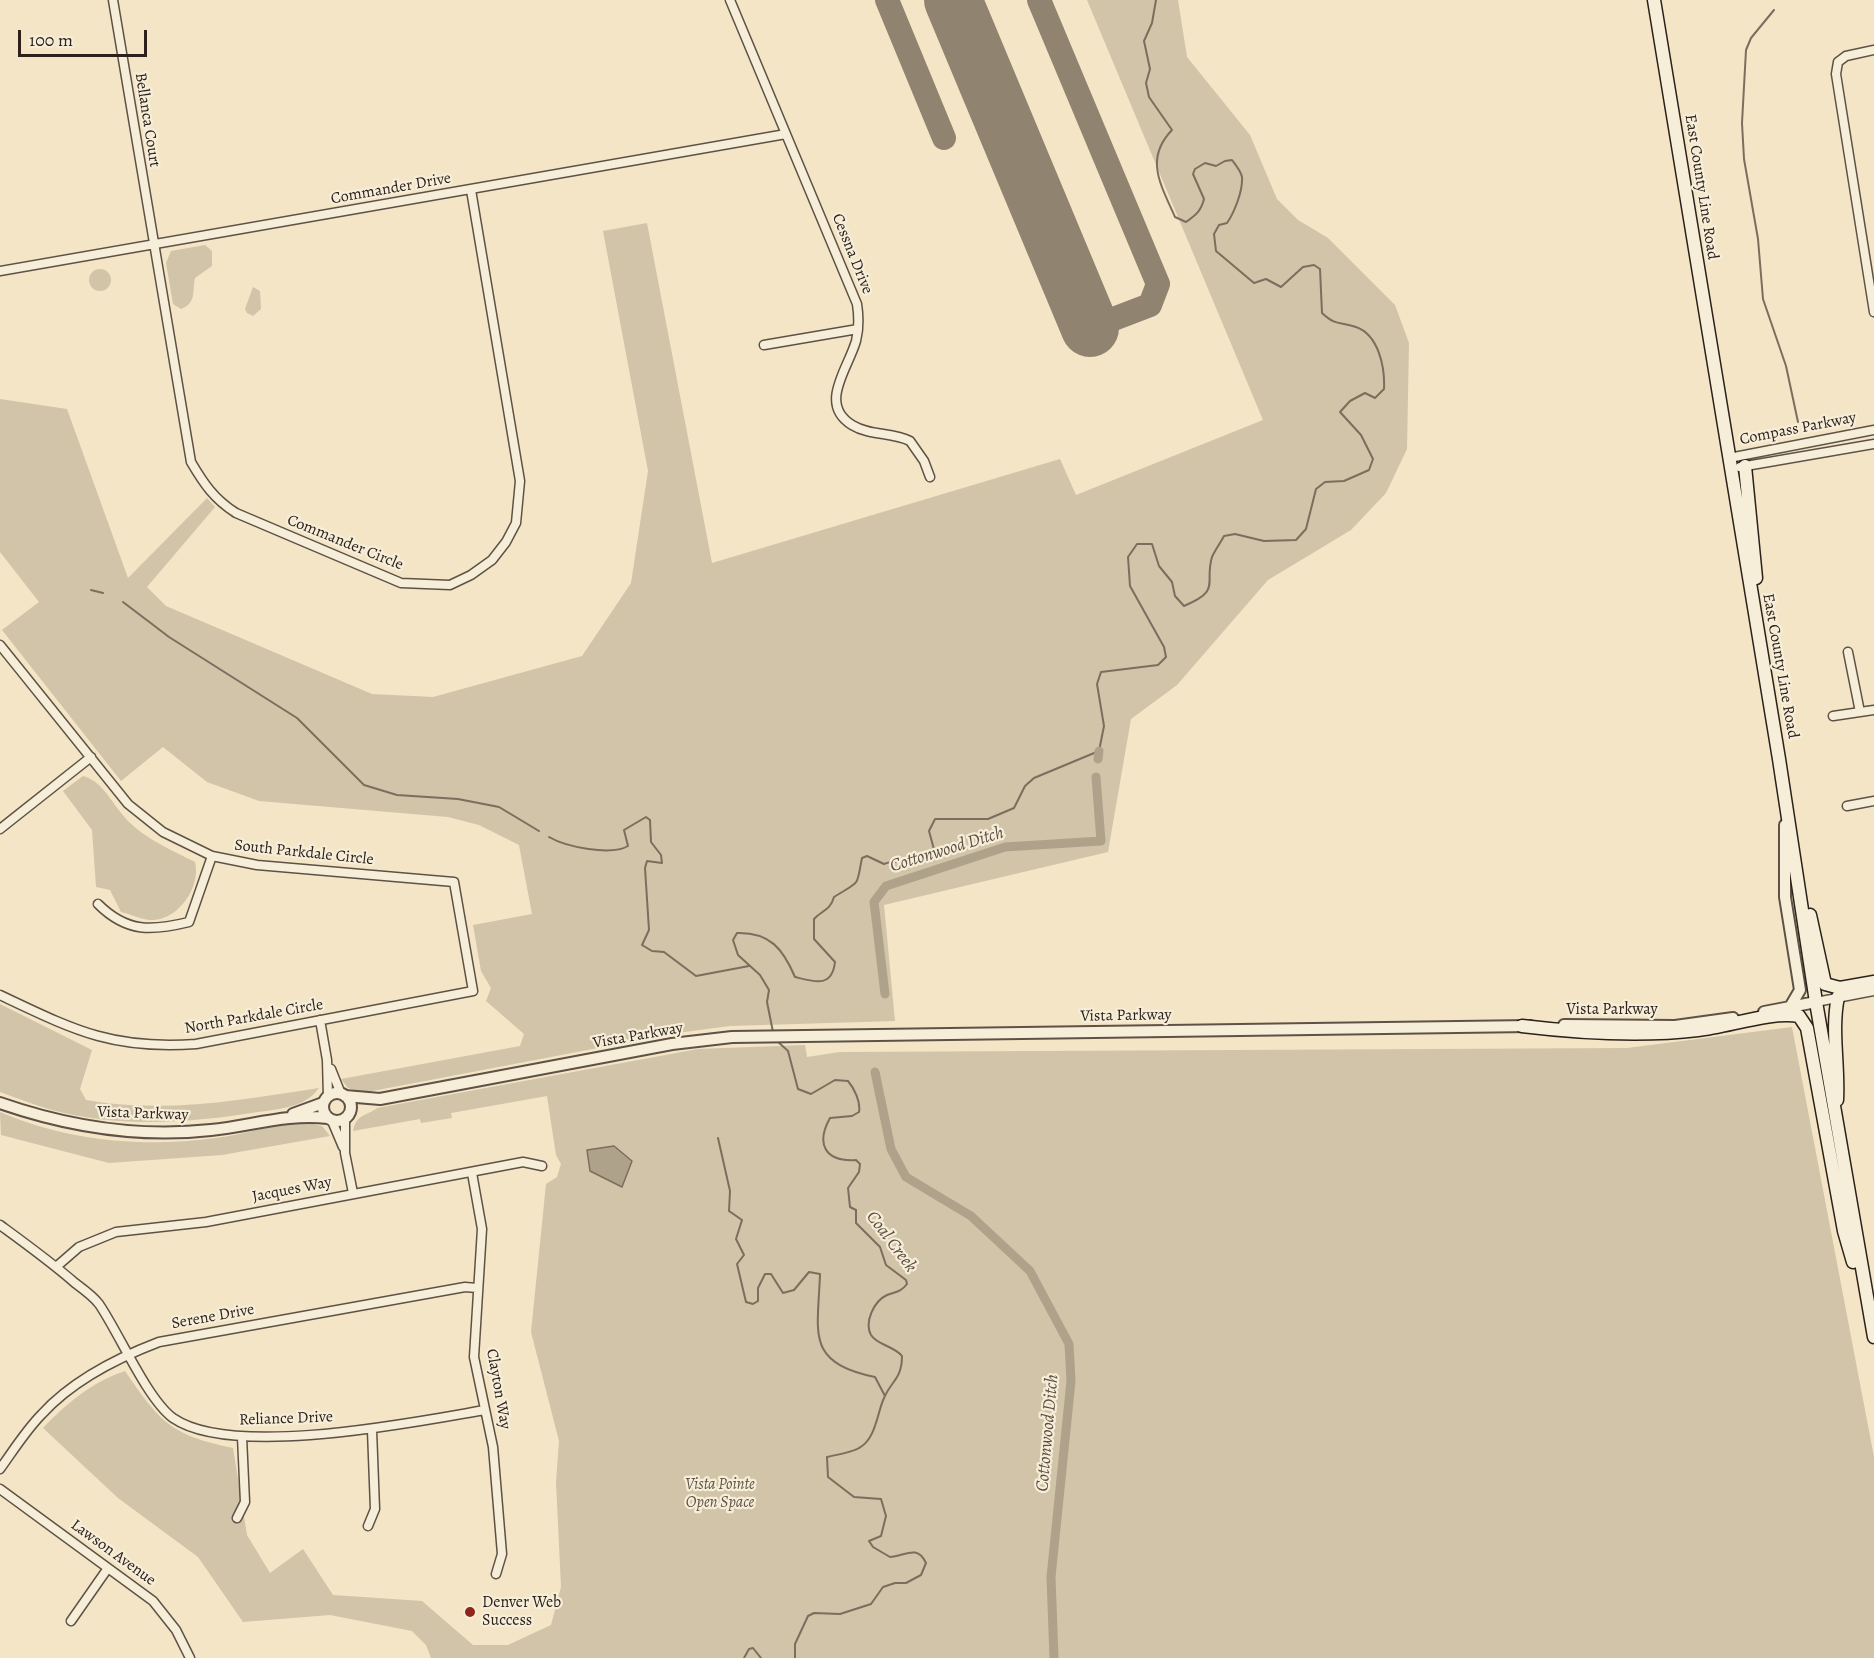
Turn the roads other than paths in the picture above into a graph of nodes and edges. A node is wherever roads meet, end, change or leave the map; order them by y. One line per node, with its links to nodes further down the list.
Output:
1 (113, 0): 7 (street, Bellanca Court)
2 (730, 0): 5 (street, Cessna Drive)
3 (1654, 0): 16 (main road, East County Line Road)
4 (1874, 50): 9 (street)
5 (786, 134): 6 (street, Commander Drive); 12 (street, Cessna Drive)
6 (471, 190): 7 (street, Commander Drive); 7 (street, Commander Circle)
7 (153, 245): 10 (street, Commander Drive)
8 (1874, 246): 9 (street)
9 (1864, 247): 11 (street)
10 (0, 271)
11 (1874, 312)
12 (858, 329): 13 (street); 18 (street, Cessna Drive)
13 (764, 345)
14 (1874, 430): 16 (street, Compass Parkway)
15 (1874, 444): 17 (street, Compass Parkway)
16 (1729, 463): 17 (street, Compass Parkway); 21 (main road, East County Line Road)
17 (1745, 466): 21 (main road)
18 (930, 477)
19 (1, 647): 25 (street, South Parkdale Circle)
20 (1848, 652): 23 (street)
21 (1764, 672): 26 (main road, East County Line Road)
22 (1874, 710): 23 (street)
23 (1860, 712): 24 (street)
24 (1833, 716)
25 (91, 758): 29 (street); 30 (street, South Parkdale Circle)
26 (1785, 799): 33 (main road); 37 (main road, East County Line Road); 38 (street)
27 (1874, 801): 28 (street)
28 (1848, 806)
29 (0, 829)
30 (212, 856): 31 (street); 32 (street, South Parkdale Circle)
31 (98, 904)
32 (465, 944): 39 (street, North Parkdale Circle)
33 (1874, 982)
34 (1874, 991): 36 (street, Vista Parkway)
35 (0, 995): 39 (street, North Parkdale Circle)
36 (1838, 997): 37 (street, Vista Parkway); 49 (main road)
37 (1816, 1002): 38 (street, Vista Parkway); 49 (main road, East County Line Road)
38 (1790, 1007): 40 (street, Vista Parkway)
39 (320, 1020): 41 (street)
40 (1522, 1026): 43 (street, Vista Parkway); 57 (main road)
41 (327, 1060): 42 (street); 44 (street)
42 (343, 1095): 43 (street, Vista Parkway); 44 (street); 46 (street)
43 (380, 1099): 46 (street, Vista Parkway)
44 (326, 1100): 47 (street, Vista Parkway); 48 (street)
45 (0, 1103): 47 (street, Vista Parkway)
46 (348, 1115): 48 (street); 50 (street)
47 (287, 1117): 48 (street, Vista Parkway)
48 (330, 1119): 50 (street)
49 (1836, 1122): 57 (main road, East County Line Road)
50 (345, 1153): 53 (street)
51 (542, 1166): 52 (street, Jacques Way)
52 (472, 1173): 53 (street, Jacques Way); 56 (street, Clayton Way)
53 (353, 1193): 55 (street, Jacques Way)
54 (0, 1225): 55 (street, Reliance Drive)
55 (56, 1267): 59 (street, Reliance Drive)
56 (477, 1288): 59 (street, Serene Drive); 60 (street, Clayton Way)
57 (1870, 1318): 58 (main road, East County Line Road)
58 (1874, 1337)
59 (128, 1354): 62 (street, Reliance Drive); 63 (street, Serene Drive)
60 (485, 1410): 61 (street, Reliance Drive); 68 (street, Clayton Way)
61 (372, 1430): 62 (street, Reliance Drive); 66 (street)
62 (242, 1437): 65 (street)
63 (0, 1469)
64 (0, 1489): 67 (street, Lawson Avenue)
65 (237, 1518)
66 (368, 1526)
67 (108, 1568): 69 (street); 70 (street, Lawson Avenue)
68 (496, 1574)
69 (71, 1621)
70 (190, 1658)

